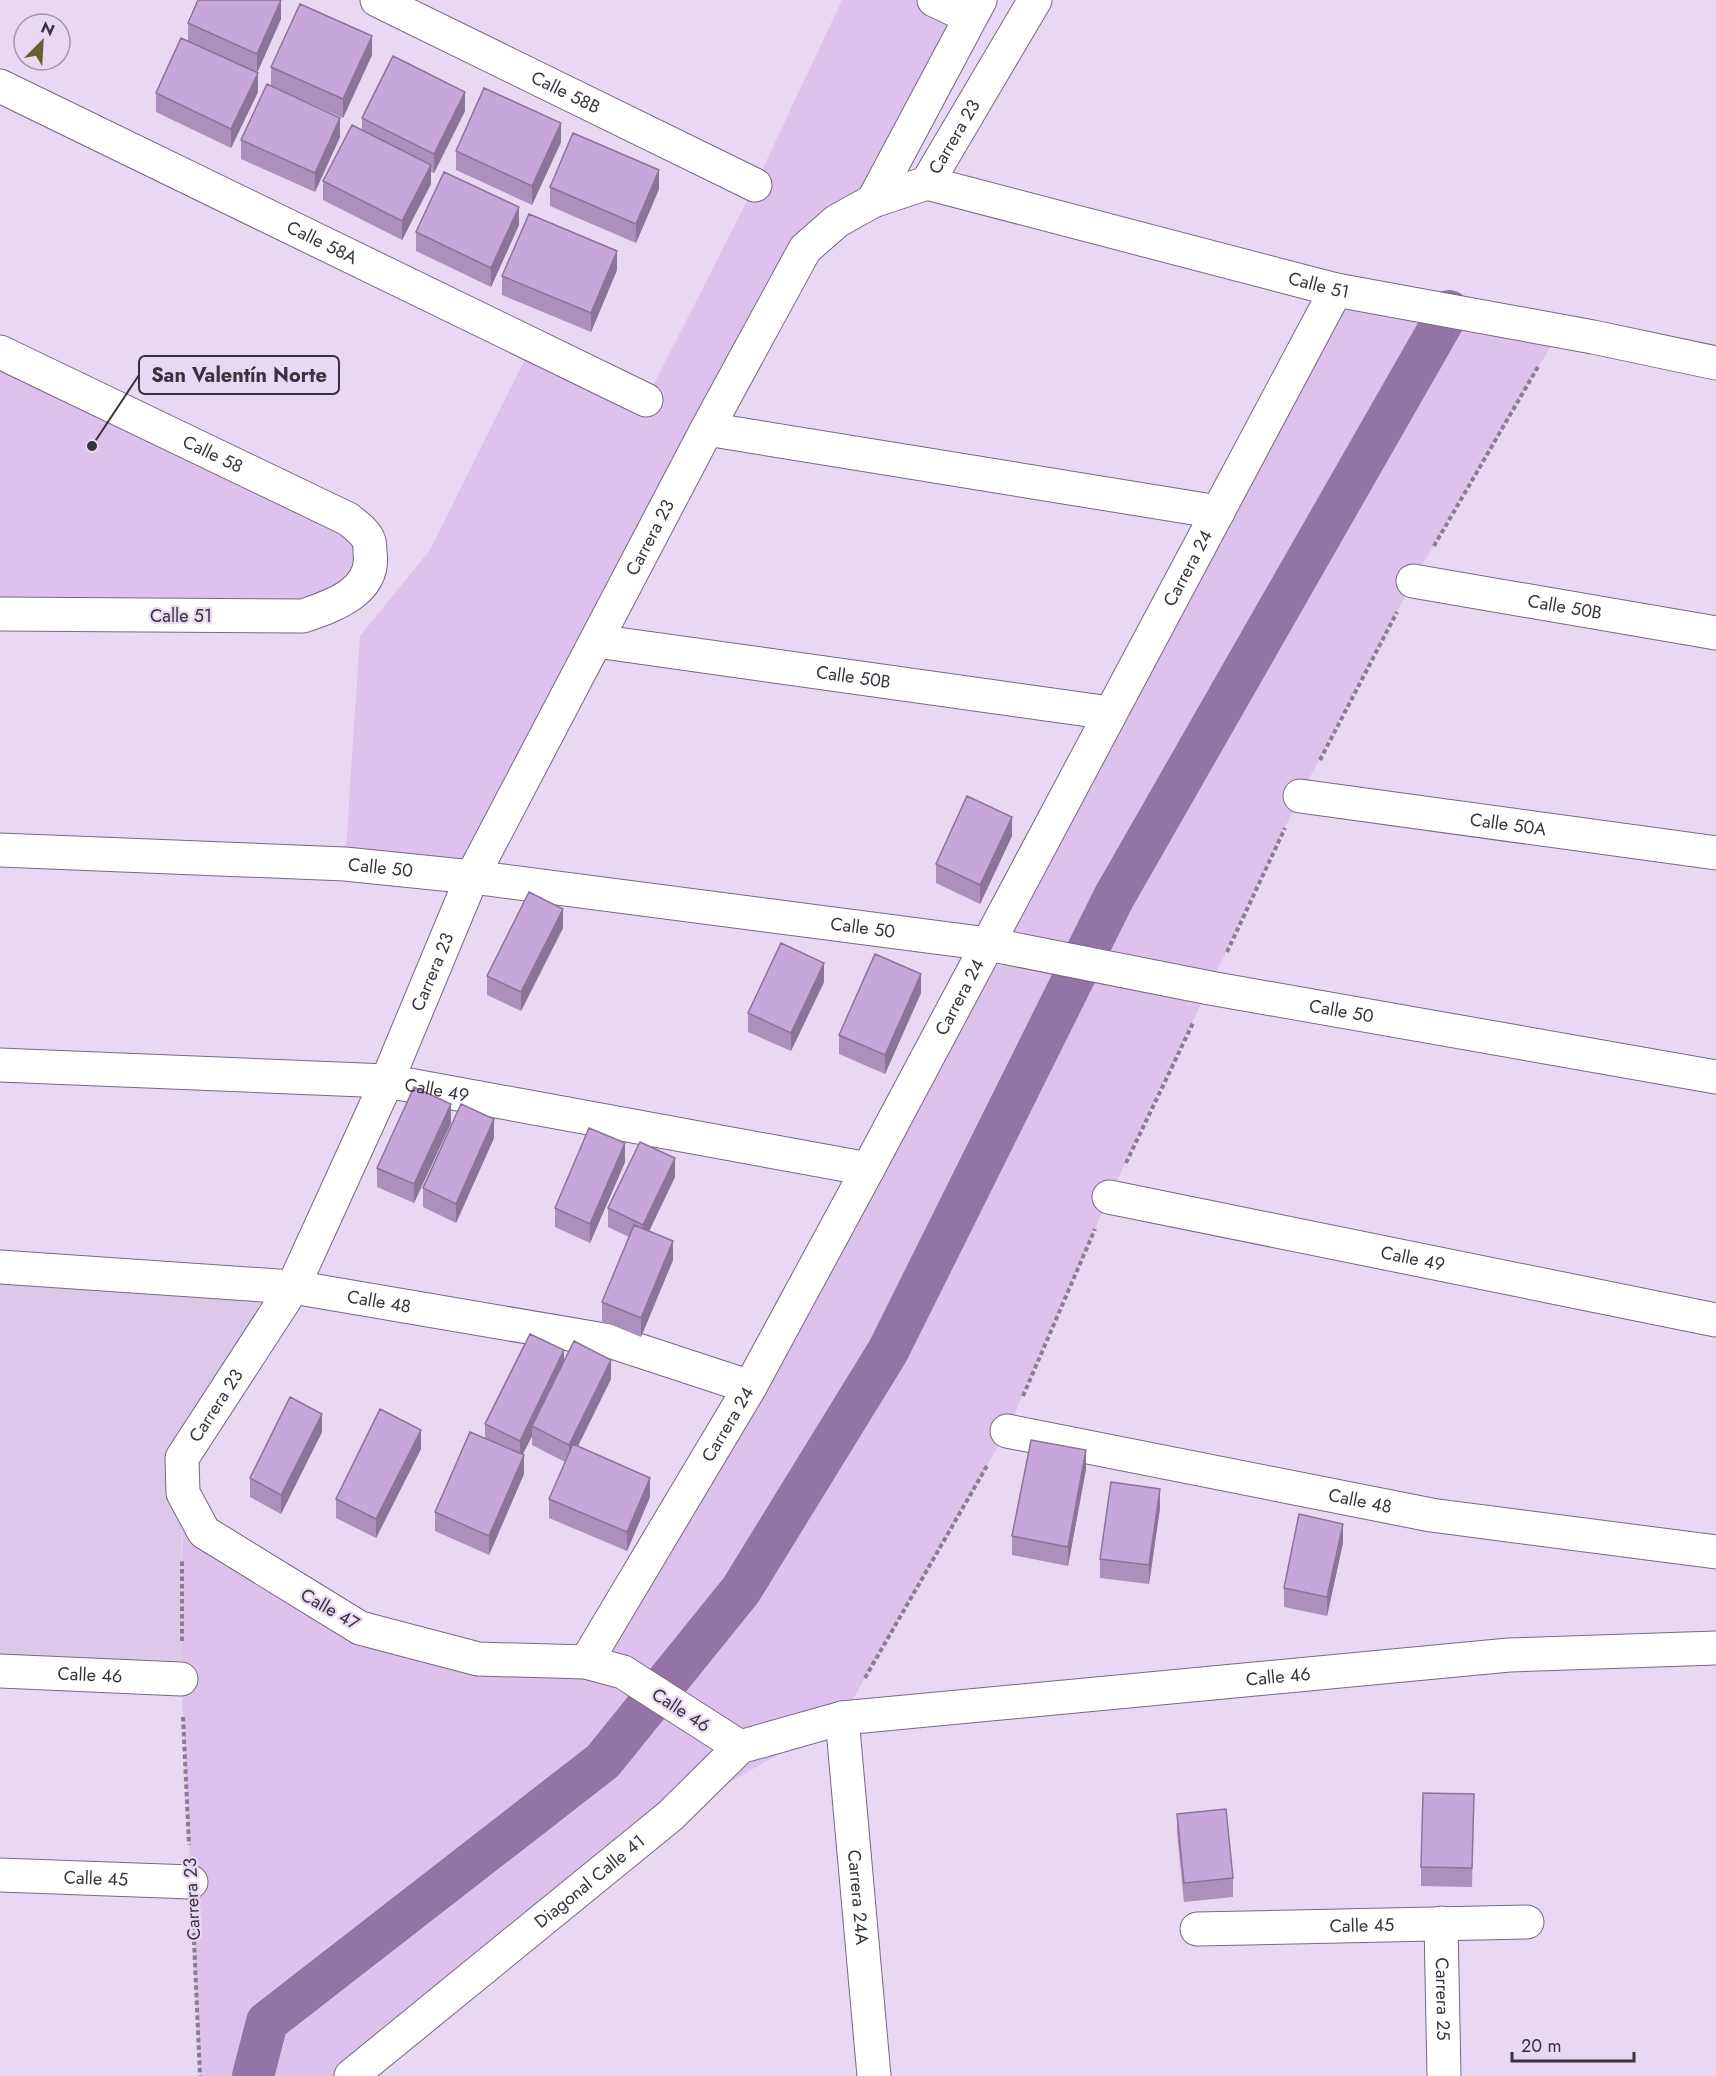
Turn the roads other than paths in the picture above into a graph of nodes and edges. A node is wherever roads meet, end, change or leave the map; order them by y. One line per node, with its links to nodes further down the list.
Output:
1 (377, 0): 7 (street, Calle 58B)
2 (934, 0): 4 (street)
3 (1035, 0): 6 (street, Carrera 23)
4 (975, 9): 8 (street)
5 (0, 86): 12 (street, Calle 58A)
6 (927, 183): 8 (street, Carrera 23); 9 (street, Calle 51)
7 (754, 185)
8 (873, 201): 13 (street, Carrera 23)
9 (1336, 290): 11 (street, Calle 51); 14 (street, Carrera 24)
10 (0, 352): 16 (street, Calle 58)
11 (1716, 363)
12 (646, 400)
13 (707, 429): 14 (street); 19 (street, Carrera 23)
14 (1218, 512): 20 (street, Carrera 24)
15 (1413, 581): 18 (street, Calle 50B)
16 (356, 592): 17 (street, Calle 51)
17 (0, 614)
18 (1716, 633)
19 (596, 641): 20 (street, Calle 50B); 24 (street, Carrera 23)
20 (1110, 713): 25 (street, Carrera 24)
21 (1300, 796): 23 (street, Calle 50A)
22 (0, 849): 24 (street, Calle 50)
23 (1716, 854)
24 (472, 877): 25 (street, Calle 50); 28 (street, Carrera 23)
25 (988, 944): 27 (street, Calle 50); 29 (street, Carrera 24)
26 (0, 1065): 28 (street, Calle 49)
27 (1716, 1077)
28 (387, 1081): 29 (street, Calle 49); 32 (street, Carrera 23)
29 (868, 1169): 34 (street, Carrera 24)
30 (1109, 1197): 33 (street, Calle 49)
31 (0, 1267): 32 (street, Calle 48)
32 (293, 1287): 34 (street, Calle 48); 36 (street, Carrera 23)
33 (1716, 1320)
34 (750, 1387): 39 (street, Carrera 24)
35 (1007, 1431): 37 (street, Calle 48)
36 (183, 1493): 39 (street, Calle 47)
37 (1716, 1552)
38 (1716, 1648): 42 (street, Calle 46)
39 (586, 1662): 43 (street, Calle 46)
40 (0, 1671): 41 (street, Calle 46)
41 (181, 1679)
42 (842, 1718): 43 (street, Diagonal Calle 41); 50 (street, Carrera 24A)
43 (740, 1747): 49 (street, Diagonal Calle 41)
44 (0, 1875): 45 (street, Calle 45)
45 (191, 1882)
46 (1527, 1922): 47 (street, Calle 45)
47 (1441, 1923): 48 (street, Calle 45); 51 (street, Carrera 25)
48 (1197, 1929)
49 (351, 2076)
50 (874, 2076)
51 (1444, 2076)

